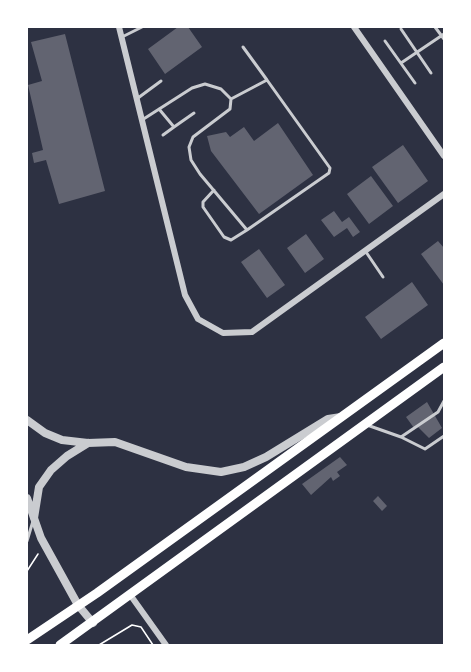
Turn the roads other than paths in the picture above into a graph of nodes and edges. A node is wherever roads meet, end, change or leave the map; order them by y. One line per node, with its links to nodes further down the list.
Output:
1 (119, 27): 7 (street)
2 (142, 27): 7 (lane)
3 (354, 27): 23 (street)
4 (435, 27): 6 (lane)
5 (401, 29): 10 (lane)
6 (443, 36): 10 (lane)
7 (122, 37): 16 (street)
8 (385, 41): 11 (lane)
9 (243, 47): 13 (lane)
10 (417, 52): 11 (lane); 12 (lane)
11 (400, 63): 15 (lane)
12 (431, 73)
13 (267, 80): 17 (lane); 26 (lane)
14 (160, 81): 16 (lane)
15 (415, 83)
16 (137, 99): 20 (street)
17 (231, 99): 18 (lane); 24 (lane)
18 (159, 109): 20 (lane); 21 (lane)
19 (194, 113): 21 (lane)
20 (142, 120): 27 (street)
21 (174, 128): 22 (lane)
22 (163, 135)
23 (444, 156)
24 (214, 190): 26 (lane); 26 (lane)
25 (444, 194): 27 (street)
26 (247, 230)
27 (365, 250): 28 (lane)
28 (383, 277)
29 (444, 343): 32 (main road)
30 (444, 368): 34 (main road)
31 (444, 401): 35 (lane)
32 (342, 417): 37 (street); 42 (main road)
33 (27, 420): 37 (street)
34 (365, 424): 35 (lane); 41 (main road)
35 (401, 436): 36 (lane)
36 (444, 436)
37 (87, 443): 39 (street)
38 (27, 498): 39 (street)
39 (34, 519): 40 (lane); 42 (street)
40 (27, 541)
41 (130, 596): 43 (main road); 46 (street)
42 (78, 605): 43 (street); 44 (main road)
43 (93, 623): 45 (main road)
44 (27, 639)
45 (60, 645)
46 (166, 645)

